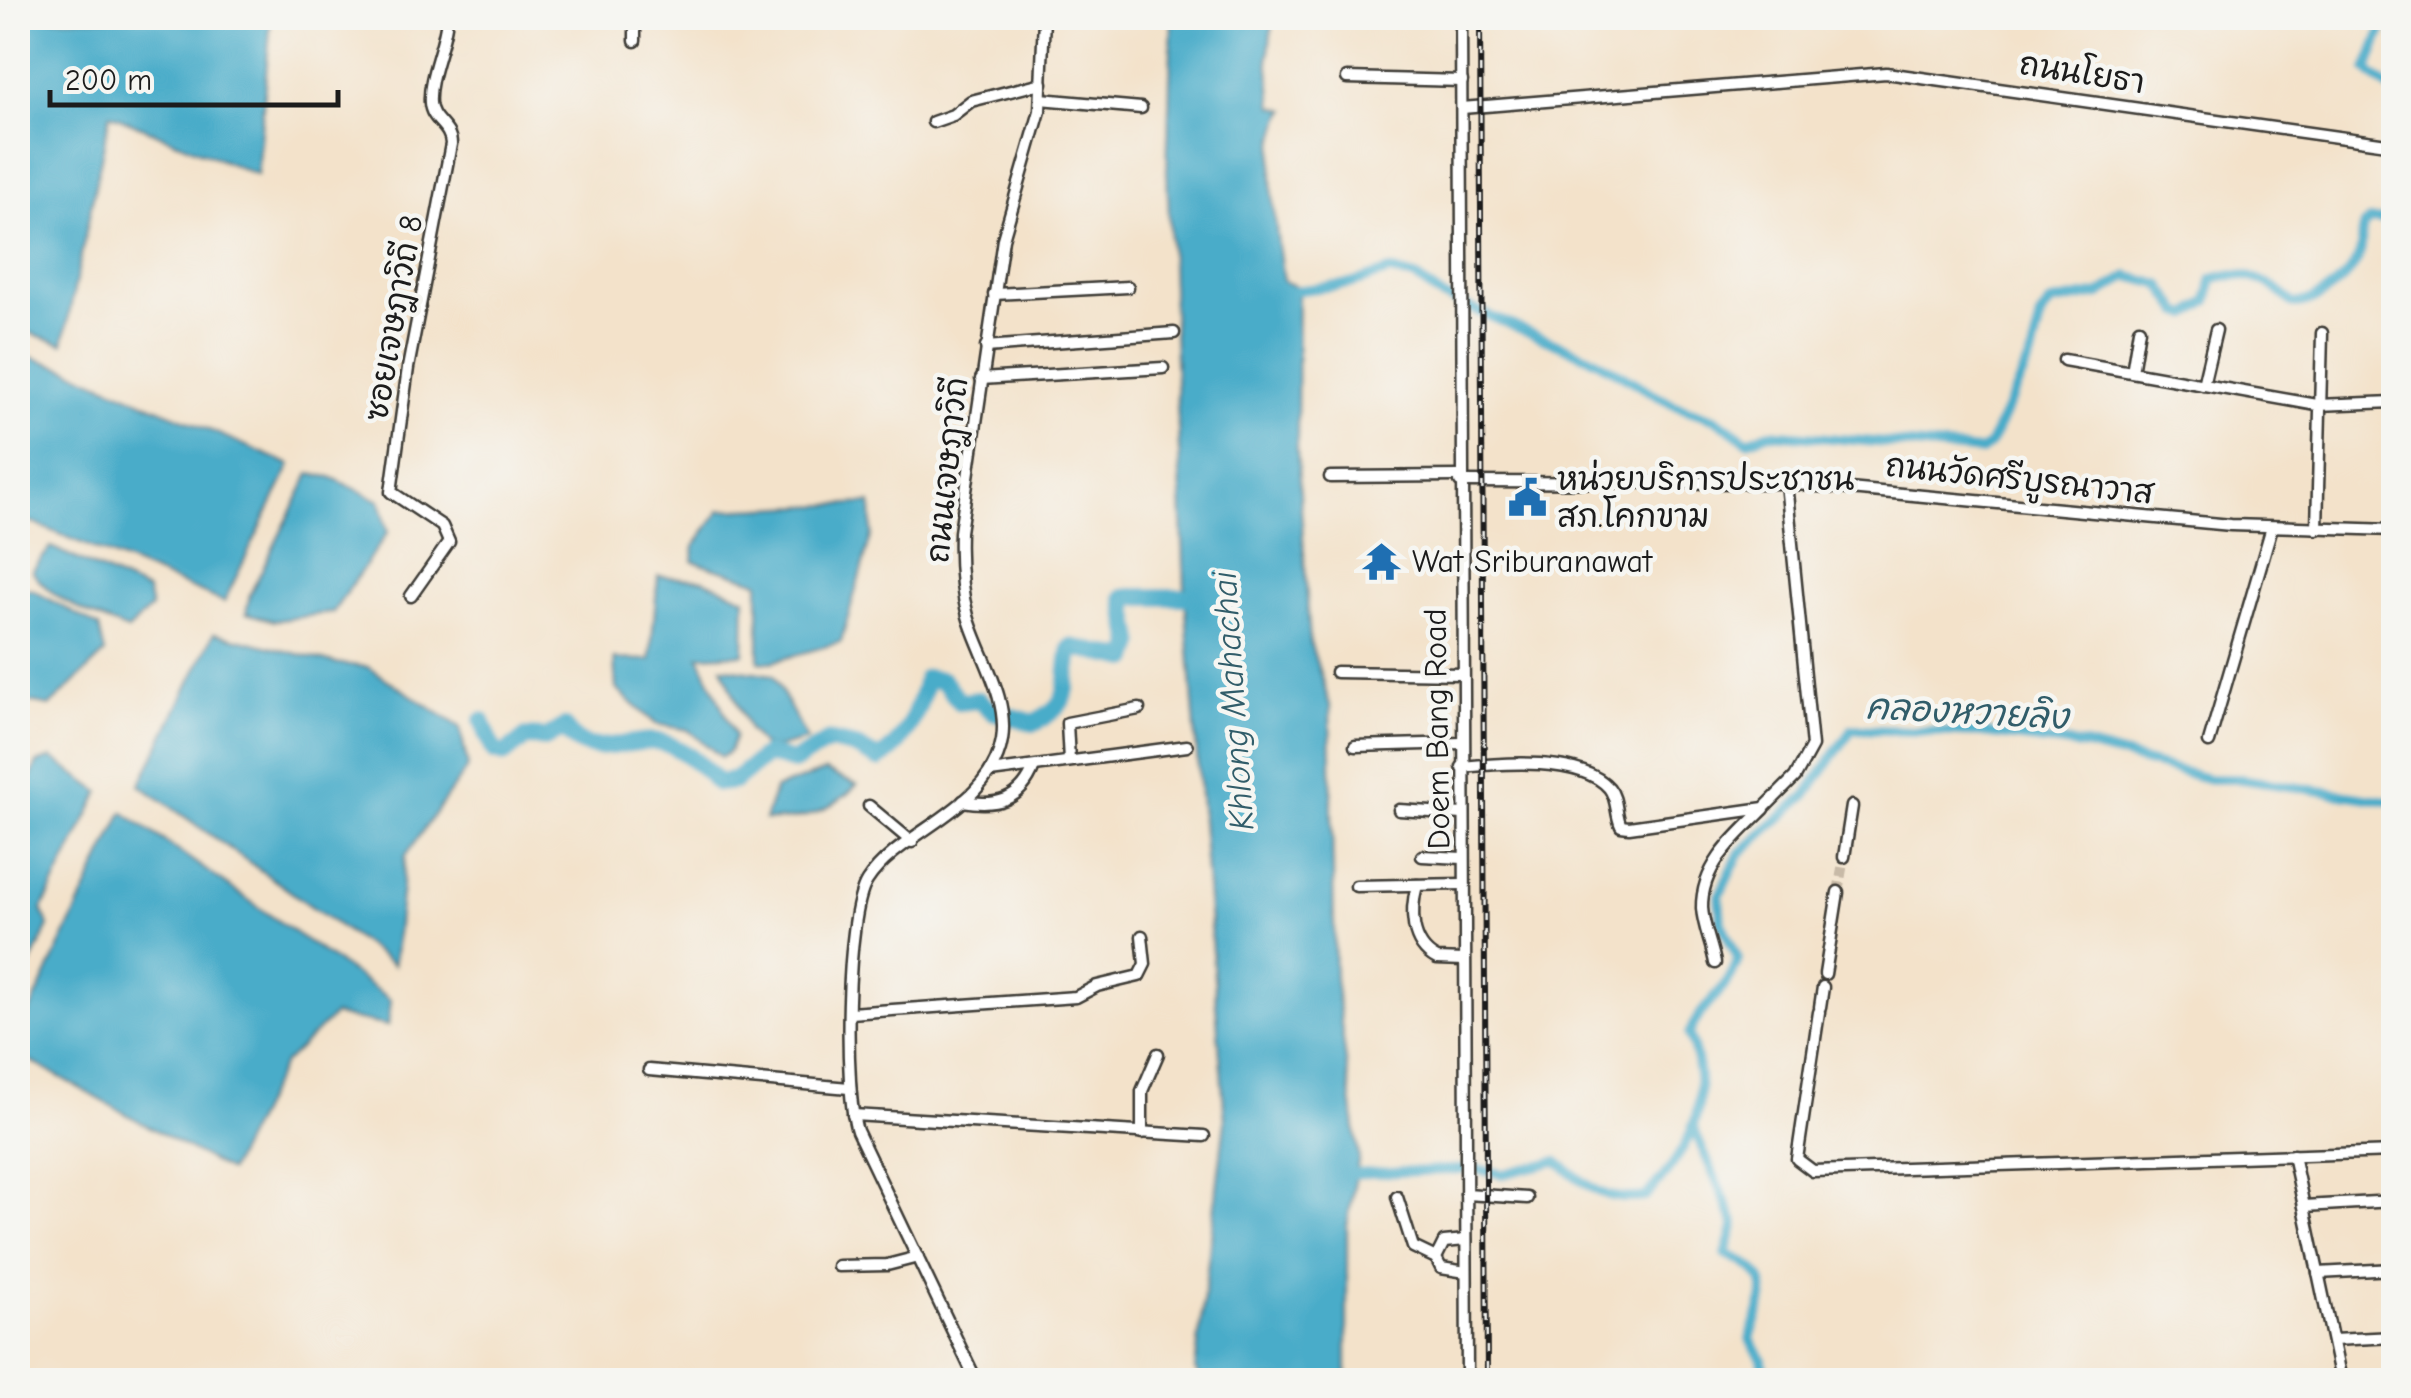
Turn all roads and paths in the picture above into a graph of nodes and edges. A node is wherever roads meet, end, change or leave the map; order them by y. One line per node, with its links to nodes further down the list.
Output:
1 (447, 18): 34 (street, ซอยเจษฎาวิถี 8)
2 (635, 18): 5 (street)
3 (1044, 18): 8 (street, ถนนเจษฎาวิถี)
4 (1461, 18): 7 (street, Doem Bang Road)
5 (634, 40)
6 (1346, 78): 7 (street)
7 (1462, 81): 11 (street, Doem Bang Road)
8 (1042, 82): 9 (street, ถนนเจษฎาวิถี); 12 (street)
9 (1041, 98): 10 (street); 15 (street, ถนนเจษฎาวิถี)
10 (1141, 108)
11 (1462, 108): 13 (street, ถนนโยธา); 29 (street, Doem Bang Road)
12 (933, 122)
13 (2394, 144)
14 (1128, 287): 15 (street)
15 (994, 294): 20 (street, ถนนเจษฎาวิถี)
16 (2139, 329): 23 (street)
17 (2216, 330): 25 (street)
18 (1174, 333): 20 (street)
19 (2322, 334): 27 (street)
20 (986, 347): 24 (street, ถนนเจษฎาวิถี)
21 (2064, 360): 23 (street)
22 (1162, 368): 24 (street)
23 (2132, 372): 25 (street)
24 (981, 378): 45 (street, ถนนเจษฎาวิถี)
25 (2203, 385): 27 (street)
26 (2394, 402): 27 (street)
27 (2317, 405): 32 (street)
28 (1330, 477): 29 (street, ถนนวัดศรีบูรณาวาส)
29 (1460, 479): 30 (street, ถนนวัดศรีบูรณาวาส); 36 (street, Doem Bang Road)
30 (1786, 483): 31 (street, ถนนวัดศรีบูรณาวาส); 49 (street)
31 (2272, 527): 32 (street, ถนนวัดศรีบูรณาวาส); 38 (street)
32 (2318, 529): 33 (street, ถนนวัดศรีบูรณาวาส)
33 (2394, 530)
34 (412, 596)
35 (1336, 672): 36 (street)
36 (1462, 674): 39 (street, Doem Bang Road)
37 (1139, 709): 42 (street)
38 (2210, 742)
39 (1462, 743): 41 (street); 43 (street, Doem Bang Road)
40 (1188, 746): 42 (street)
41 (1355, 746)
42 (1069, 761): 44 (street)
43 (1462, 766): 49 (street); 51 (street, Doem Bang Road)
44 (1034, 767): 45 (street); 46 (street)
45 (990, 772): 46 (street, ถนนเจษฎาวิถี)
46 (963, 801): 52 (street, ถนนเจษฎาวิถี)
47 (870, 806): 52 (street)
48 (1852, 806): 54 (street)
49 (1764, 808): 62 (street)
50 (1399, 810): 51 (street)
51 (1463, 814): 55 (street, Doem Bang Road)
52 (912, 842): 65 (street, ถนนเจษฎาวิถี)
53 (1422, 856): 55 (street)
54 (1844, 857)
55 (1463, 858): 56 (street, Doem Bang Road)
56 (1463, 884): 57 (street); 61 (street, Doem Bang Road)
57 (1417, 885): 58 (street); 61 (street)
58 (1356, 886)
59 (1838, 892): 63 (street)
60 (1142, 936): 65 (street)
61 (1464, 960): 74 (street, Doem Bang Road)
62 (1715, 962)
63 (1826, 974)
64 (1823, 986): 73 (street)
65 (850, 1013): 68 (street, ถนนเจษฎาวิถี)
66 (1158, 1054): 70 (street)
67 (650, 1070): 68 (street)
68 (849, 1088): 69 (street, ถนนเจษฎาวิถี)
69 (853, 1114): 70 (street); 80 (street, ถนนเจษฎาวิถี)
70 (1142, 1132): 71 (street)
71 (1204, 1136)
72 (2394, 1152): 73 (street)
73 (2293, 1155): 78 (street)
74 (1466, 1194): 76 (street); 79 (street, Doem Bang Road)
75 (1397, 1196): 81 (street)
76 (1526, 1198)
77 (2394, 1201): 78 (street)
78 (2304, 1206): 85 (street)
79 (1466, 1240): 81 (street); 84 (street, Doem Bang Road)
80 (918, 1257): 82 (street); 88 (street, ถนนเจษฎาวิถี)
81 (1436, 1258): 84 (street)
82 (838, 1266)
83 (2394, 1269): 85 (street)
84 (1466, 1272): 89 (street, Doem Bang Road)
85 (2318, 1273): 87 (street)
86 (2394, 1337): 87 (street)
87 (2333, 1340): 90 (street)
88 (976, 1380)
89 (1467, 1380)
90 (2341, 1380)

